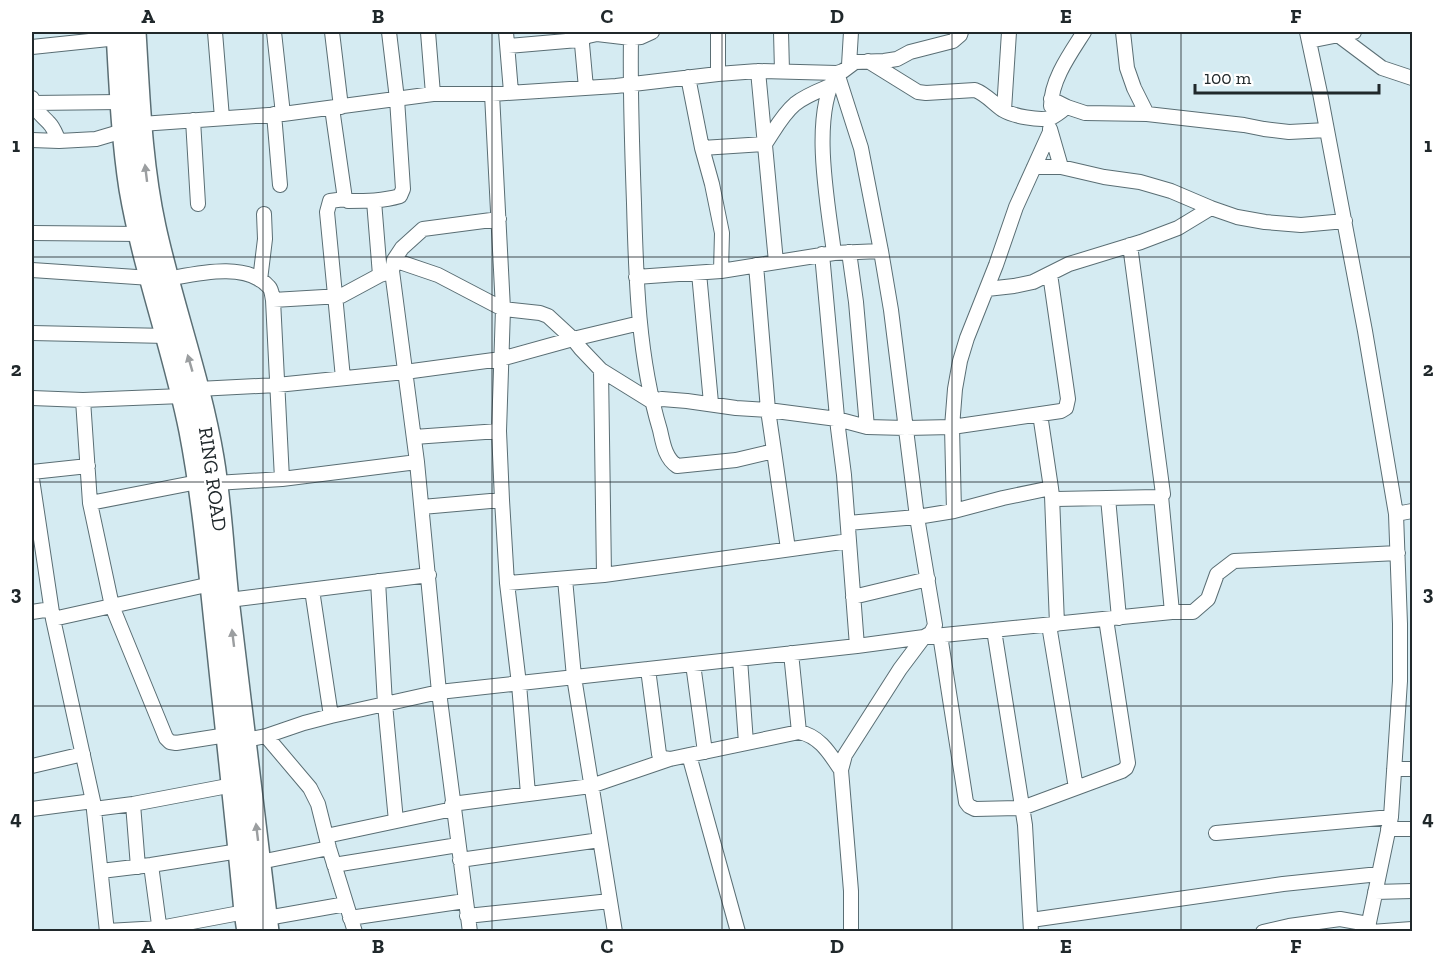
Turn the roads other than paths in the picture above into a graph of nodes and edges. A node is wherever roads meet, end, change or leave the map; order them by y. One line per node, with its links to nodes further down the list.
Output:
1 (215, 32): 46 (street)
2 (274, 32): 44 (street)
3 (332, 32): 41 (street)
4 (389, 32): 37 (street)
5 (428, 32): 36 (street)
6 (506, 32): 22 (street)
7 (652, 32): 19 (street)
8 (718, 32): 28 (street)
9 (781, 32): 25 (street)
10 (851, 32): 24 (street)
11 (962, 32): 23 (street)
12 (1009, 32): 43 (street)
13 (1084, 32): 38 (street)
14 (1123, 32): 45 (street)
15 (1354, 32): 17 (street)
16 (123, 34): 21 (street); 40 (main road, RING ROAD); 49 (main road, RING ROAD)
17 (1338, 35): 18 (street); 30 (street)
18 (1308, 36): 50 (street)
19 (631, 38): 20 (street); 31 (street)
20 (578, 40): 22 (street); 33 (street)
21 (32, 46)
22 (508, 46): 35 (street)
23 (868, 61): 24 (street); 43 (street)
24 (849, 65): 27 (street)
25 (782, 70): 26 (street); 27 (street)
26 (758, 71): 28 (street); 53 (street)
27 (837, 73): 32 (street); 68 (street)
28 (718, 74): 29 (street)
29 (688, 77): 31 (street); 54 (street)
30 (1413, 78)
31 (630, 84): 33 (street); 78 (street)
32 (830, 86): 53 (street); 70 (street)
33 (586, 88): 35 (street)
34 (492, 93): 35 (street); 36 (street); 63 (street)
35 (511, 93)
36 (433, 94): 37 (street)
37 (397, 99): 41 (street); 59 (street)
38 (1051, 99): 42 (street); 43 (street); 48 (street)
39 (32, 100): 40 (street); 52 (street)
40 (122, 102): 49 (main road, RING ROAD)
41 (337, 107): 44 (street); 58 (street)
42 (1067, 107): 45 (street); 48 (street)
43 (1010, 113): 48 (street)
44 (279, 114): 46 (street); 57 (street)
45 (1147, 114): 50 (street)
46 (222, 118): 47 (street)
47 (194, 120): 49 (street); 60 (street)
48 (1050, 125): 55 (street); 56 (street)
49 (132, 128): 52 (street); 66 (main road, RING ROAD); 79 (main road, RING ROAD, one-way to 49)
50 (1327, 130): 64 (street)
51 (32, 140): 52 (street)
52 (59, 141)
53 (765, 144): 54 (street); 71 (street)
54 (702, 148): 75 (street)
55 (1034, 166): 56 (street); 81 (street)
56 (1061, 167): 61 (street)
57 (280, 185)
58 (345, 198): 59 (street); 82 (street)
59 (374, 201): 73 (street)
60 (198, 204)
61 (1210, 208): 64 (street); 67 (street)
62 (264, 214): 80 (street)
63 (499, 219): 73 (street); 84 (street)
64 (1345, 221): 122 (street)
65 (32, 233): 66 (street)
66 (140, 234): 79 (main road, RING ROAD)
67 (1130, 245): 77 (street); 115 (street)
68 (882, 251): 69 (street); 104 (street)
69 (849, 252): 70 (street); 102 (street)
70 (828, 254): 71 (street); 101 (street)
71 (776, 262): 72 (street)
72 (756, 266): 75 (street); 99 (street)
73 (389, 269): 82 (street); 84 (street); 91 (street)
74 (32, 270): 79 (street)
75 (722, 271): 76 (street)
76 (699, 273): 78 (street); 98 (street)
77 (1050, 274): 81 (street); 100 (street)
78 (636, 277): 85 (street)
79 (159, 279): 80 (street); 87 (main road, RING ROAD); 94 (main road, RING ROAD, one-way to 79)
80 (260, 280): 83 (street)
81 (987, 289): 103 (street)
82 (336, 296): 83 (street); 92 (street)
83 (273, 300): 93 (street)
84 (503, 309): 88 (street); 89 (street)
85 (640, 323): 88 (street); 97 (street)
86 (32, 333): 87 (street)
87 (166, 336): 94 (main road, RING ROAD)
88 (573, 339): 89 (street); 90 (street)
89 (501, 359): 91 (street); 105 (street)
90 (601, 370): 97 (street); 128 (street)
91 (405, 372): 92 (street); 106 (street)
92 (343, 378): 93 (street)
93 (277, 385): 94 (street); 112 (street)
94 (190, 393): 96 (street); 113 (main road, RING ROAD)
95 (32, 398): 96 (street)
96 (83, 400): 109 (street)
97 (651, 401): 98 (street); 107 (street)
98 (711, 403): 99 (street)
99 (768, 410): 101 (street); 107 (street)
100 (1040, 414): 103 (street); 114 (street)
101 (837, 419): 102 (street); 124 (street)
102 (867, 427): 104 (street)
103 (952, 427): 104 (street); 121 (street)
104 (906, 428): 123 (street)
105 (499, 432): 106 (street); 117 (street)
106 (414, 437): 108 (street)
107 (774, 451): 126 (street)
108 (417, 462): 112 (street); 119 (street)
109 (88, 466): 110 (street); 118 (street)
110 (32, 472)
111 (32, 479): 141 (street)
112 (282, 479): 113 (street)
113 (207, 482): 118 (street); 134 (main road, RING ROAD); 137 (main road, RING ROAD)
114 (1052, 492): 116 (street); 121 (street); 144 (street)
115 (1161, 496): 116 (street); 140 (street)
116 (1108, 498): 142 (street)
117 (502, 500): 119 (street); 133 (street)
118 (90, 503): 138 (street)
119 (422, 507): 129 (street)
120 (1413, 511): 122 (street)
121 (954, 512): 123 (street)
122 (1396, 514): 127 (street)
123 (917, 517): 124 (street); 131 (street)
124 (848, 523): 125 (street)
125 (849, 541): 126 (street); 136 (street)
126 (788, 549): 128 (street)
127 (1398, 553): 140 (street); 143 (street)
128 (604, 574): 130 (street)
129 (429, 575): 132 (street); 155 (street)
130 (565, 579): 133 (street); 153 (street)
131 (928, 579): 136 (street); 147 (street)
132 (378, 581): 135 (street); 156 (street)
133 (507, 583): 154 (street)
134 (211, 585): 138 (street); 159 (main road, RING ROAD)
135 (312, 590): 137 (street); 157 (street)
136 (853, 597): 148 (street)
137 (229, 600): 159 (main road, RING ROAD, one-way to 137)
138 (112, 606): 141 (street); 159 (street)
139 (32, 612): 141 (street)
140 (1172, 612): 142 (street)
141 (52, 614): 162 (street)
142 (1112, 619): 144 (street); 171 (street)
143 (1406, 623): 166 (street)
144 (1053, 624): 145 (street); 171 (street)
145 (994, 630): 146 (street); 176 (street)
146 (940, 635): 147 (street); 176 (street)
147 (924, 637): 148 (street); 167 (street)
148 (857, 646): 149 (street)
149 (791, 653): 150 (street); 158 (street)
150 (740, 658): 151 (street); 160 (street)
151 (693, 664): 152 (street); 161 (street)
152 (648, 669): 153 (street); 164 (street)
153 (574, 677): 154 (street); 170 (street)
154 (519, 684): 155 (street); 172 (street)
155 (440, 692): 156 (street); 175 (street)
156 (385, 704): 157 (street); 178 (street)
157 (331, 716): 159 (street)
158 (800, 732): 160 (street); 167 (street)
159 (246, 737): 169 (main road, RING ROAD); 183 (street); 187 (main road, RING ROAD, one-way to 159)
160 (746, 743): 161 (street)
161 (705, 752): 163 (street)
162 (83, 754): 165 (street); 174 (street)
163 (689, 755): 164 (street); 209 (street)
164 (670, 759): 170 (street)
165 (32, 766)
166 (1394, 769): 168 (street); 179 (street)
167 (841, 770): 210 (street)
168 (1413, 770)
169 (233, 784): 173 (street); 185 (main road, RING ROAD)
170 (591, 786): 172 (street); 182 (street)
171 (1076, 788): 176 (street)
172 (528, 794): 175 (street)
173 (133, 804): 174 (street); 189 (street)
174 (94, 805): 177 (street); 190 (street)
175 (453, 807): 178 (street); 184 (street)
176 (1022, 808): 201 (street)
177 (32, 809)
178 (396, 821): 183 (street)
179 (1390, 823): 180 (street); 181 (street); 191 (street)
180 (1413, 829)
181 (1216, 833)
182 (600, 840): 186 (street); 195 (street)
183 (327, 842): 187 (street); 188 (street)
184 (458, 844): 186 (street); 188 (street)
185 (239, 851): 189 (street); 198 (main road, RING ROAD)
186 (460, 860): 194 (street)
187 (260, 862): 199 (main road, RING ROAD)
188 (334, 865): 196 (street)
189 (145, 866): 190 (street); 205 (street)
190 (101, 871): 206 (street)
191 (1378, 874): 193 (street); 201 (street)
192 (1413, 891): 193 (street)
193 (1375, 892): 203 (street)
194 (465, 901): 197 (street); 200 (street)
195 (610, 901): 197 (street); 208 (street)
196 (346, 904): 199 (street); 200 (street)
197 (467, 916): 207 (street)
198 (246, 922): 205 (street)
199 (268, 925)
200 (353, 925)
201 (1031, 926)
202 (1290, 929): 203 (street); 211 (street)
203 (1368, 929): 204 (street)
204 (1413, 929)
205 (160, 930): 206 (street)
206 (107, 931)
207 (470, 932)
208 (615, 932)
209 (738, 932)
210 (851, 932)
211 (1263, 932)

